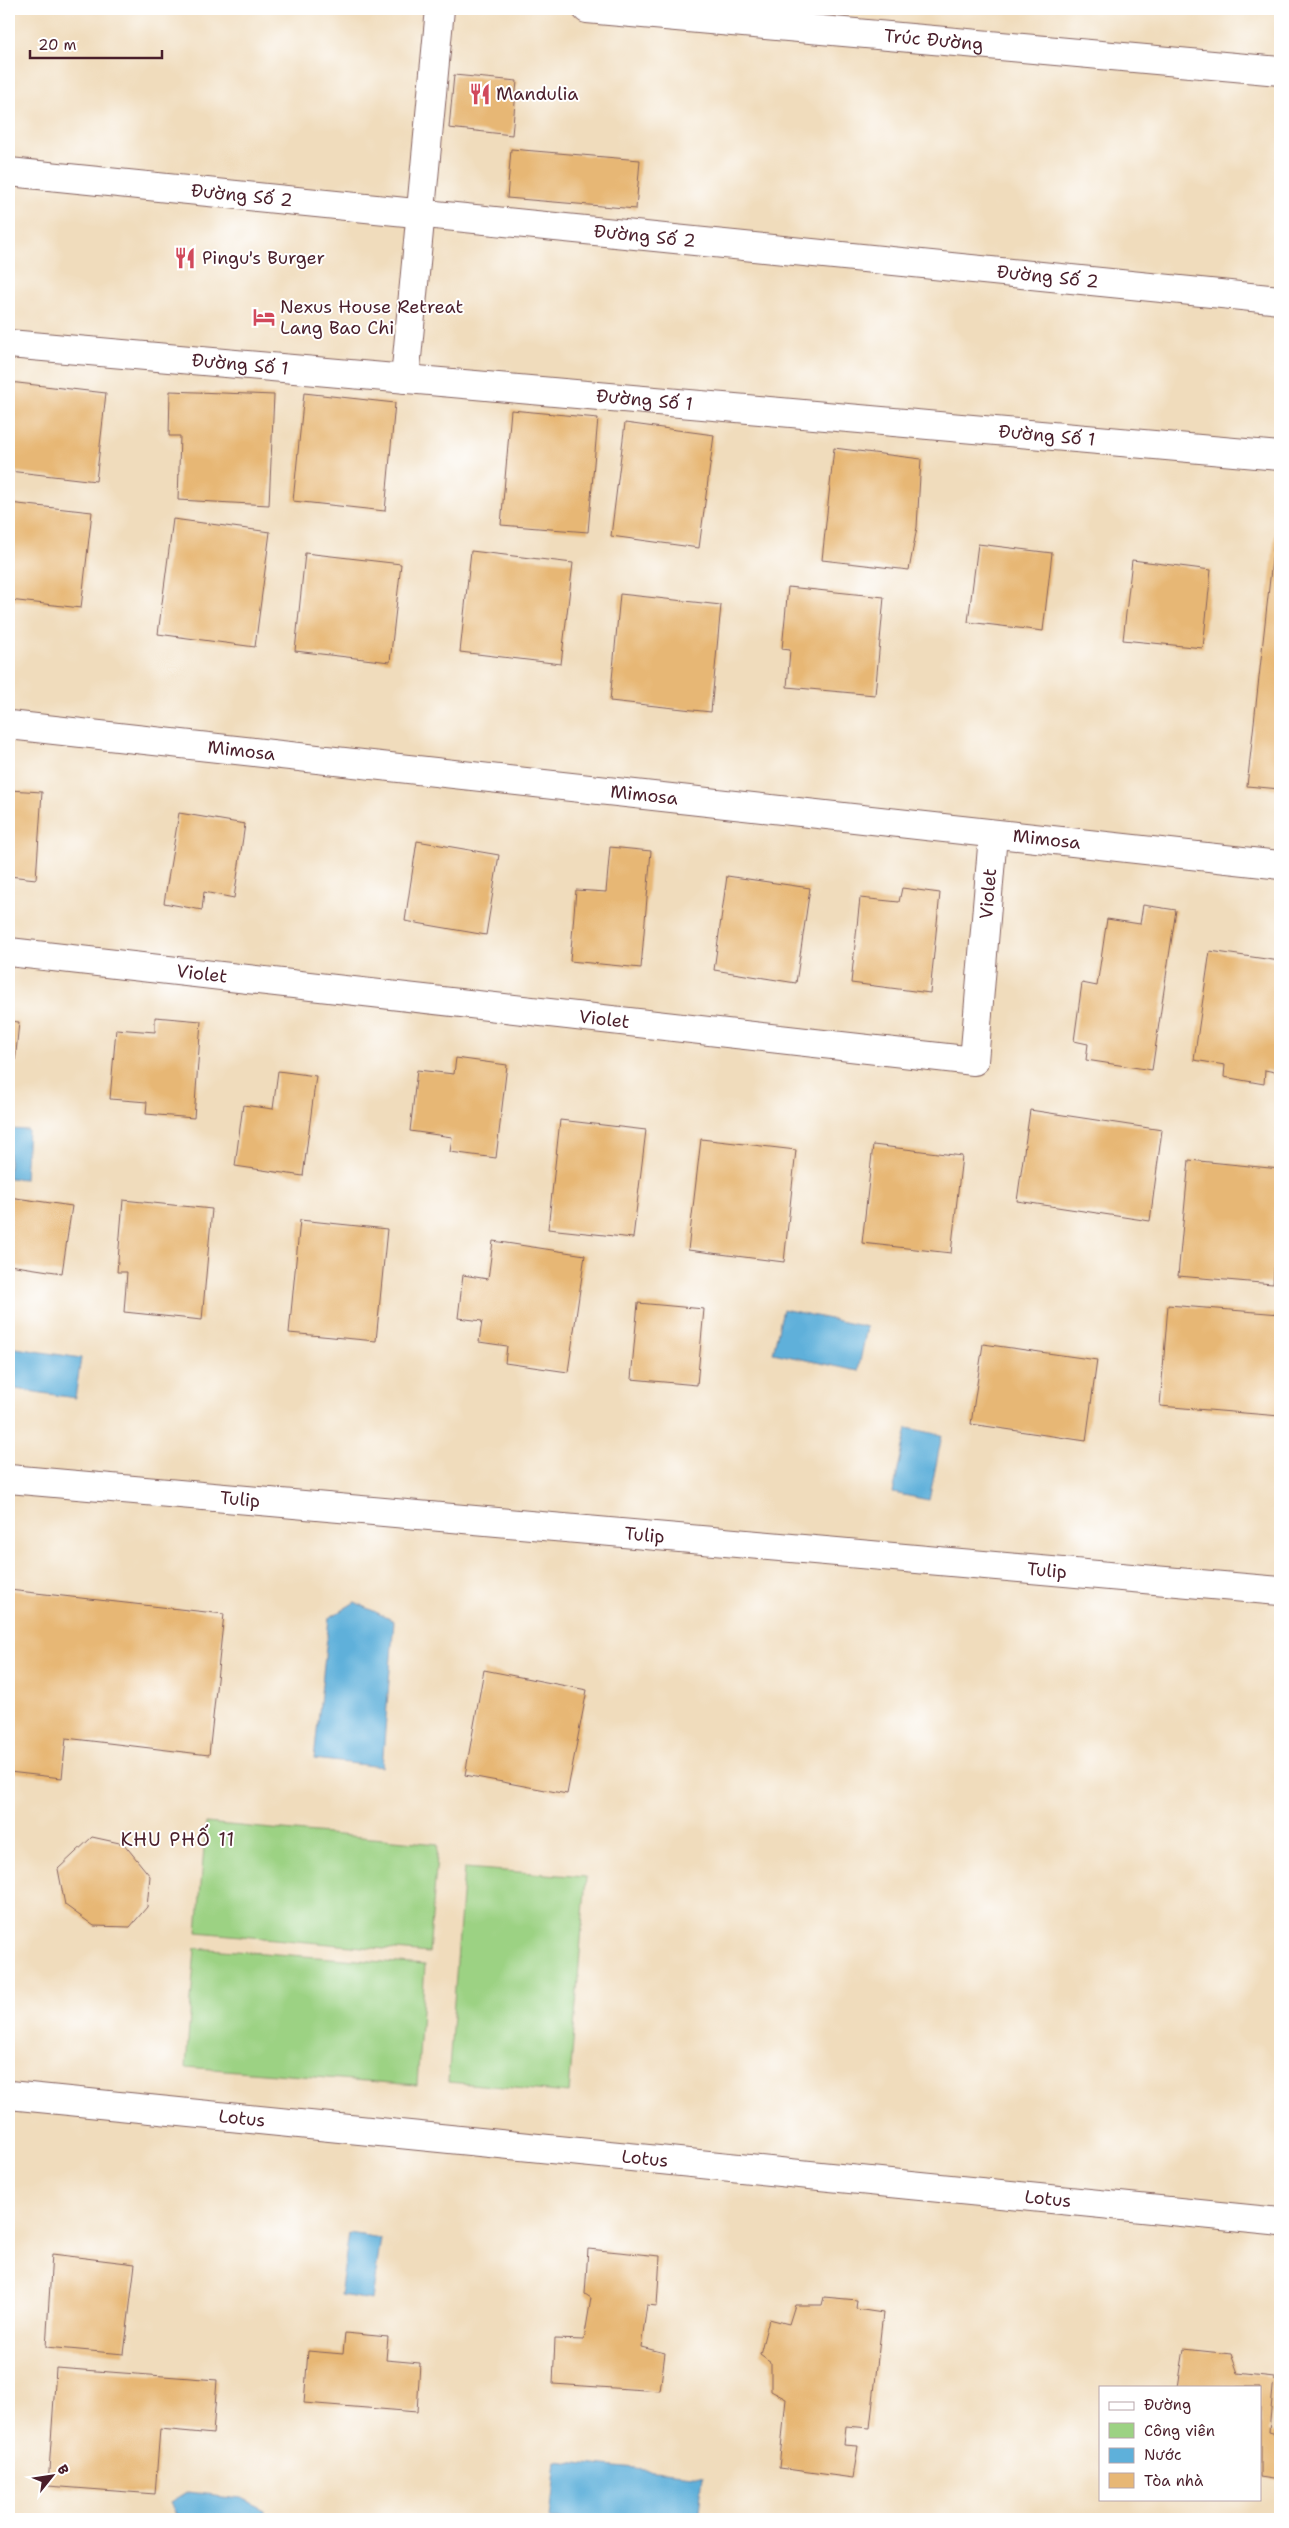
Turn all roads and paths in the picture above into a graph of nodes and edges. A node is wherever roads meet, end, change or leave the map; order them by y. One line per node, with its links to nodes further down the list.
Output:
1 (440, 9): 5 (street)
2 (587, 9): 3 (street, Trúc Đường)
3 (1280, 71)
4 (9, 172): 5 (street, Đường Số 2)
5 (421, 213): 6 (street, Đường Số 2); 8 (street)
6 (1280, 300)
7 (9, 344): 8 (street, Đường Số 1)
8 (405, 379): 9 (street, Đường Số 1)
9 (1280, 456)
10 (9, 725): 11 (street, Mimosa)
11 (993, 835): 12 (street, Mimosa); 13 (street, Violet)
12 (1280, 865)
13 (9, 952)
14 (9, 1479): 15 (street, Tulip)
15 (1280, 1591)
16 (9, 2094): 17 (street, Lotus)
17 (1280, 2222)

